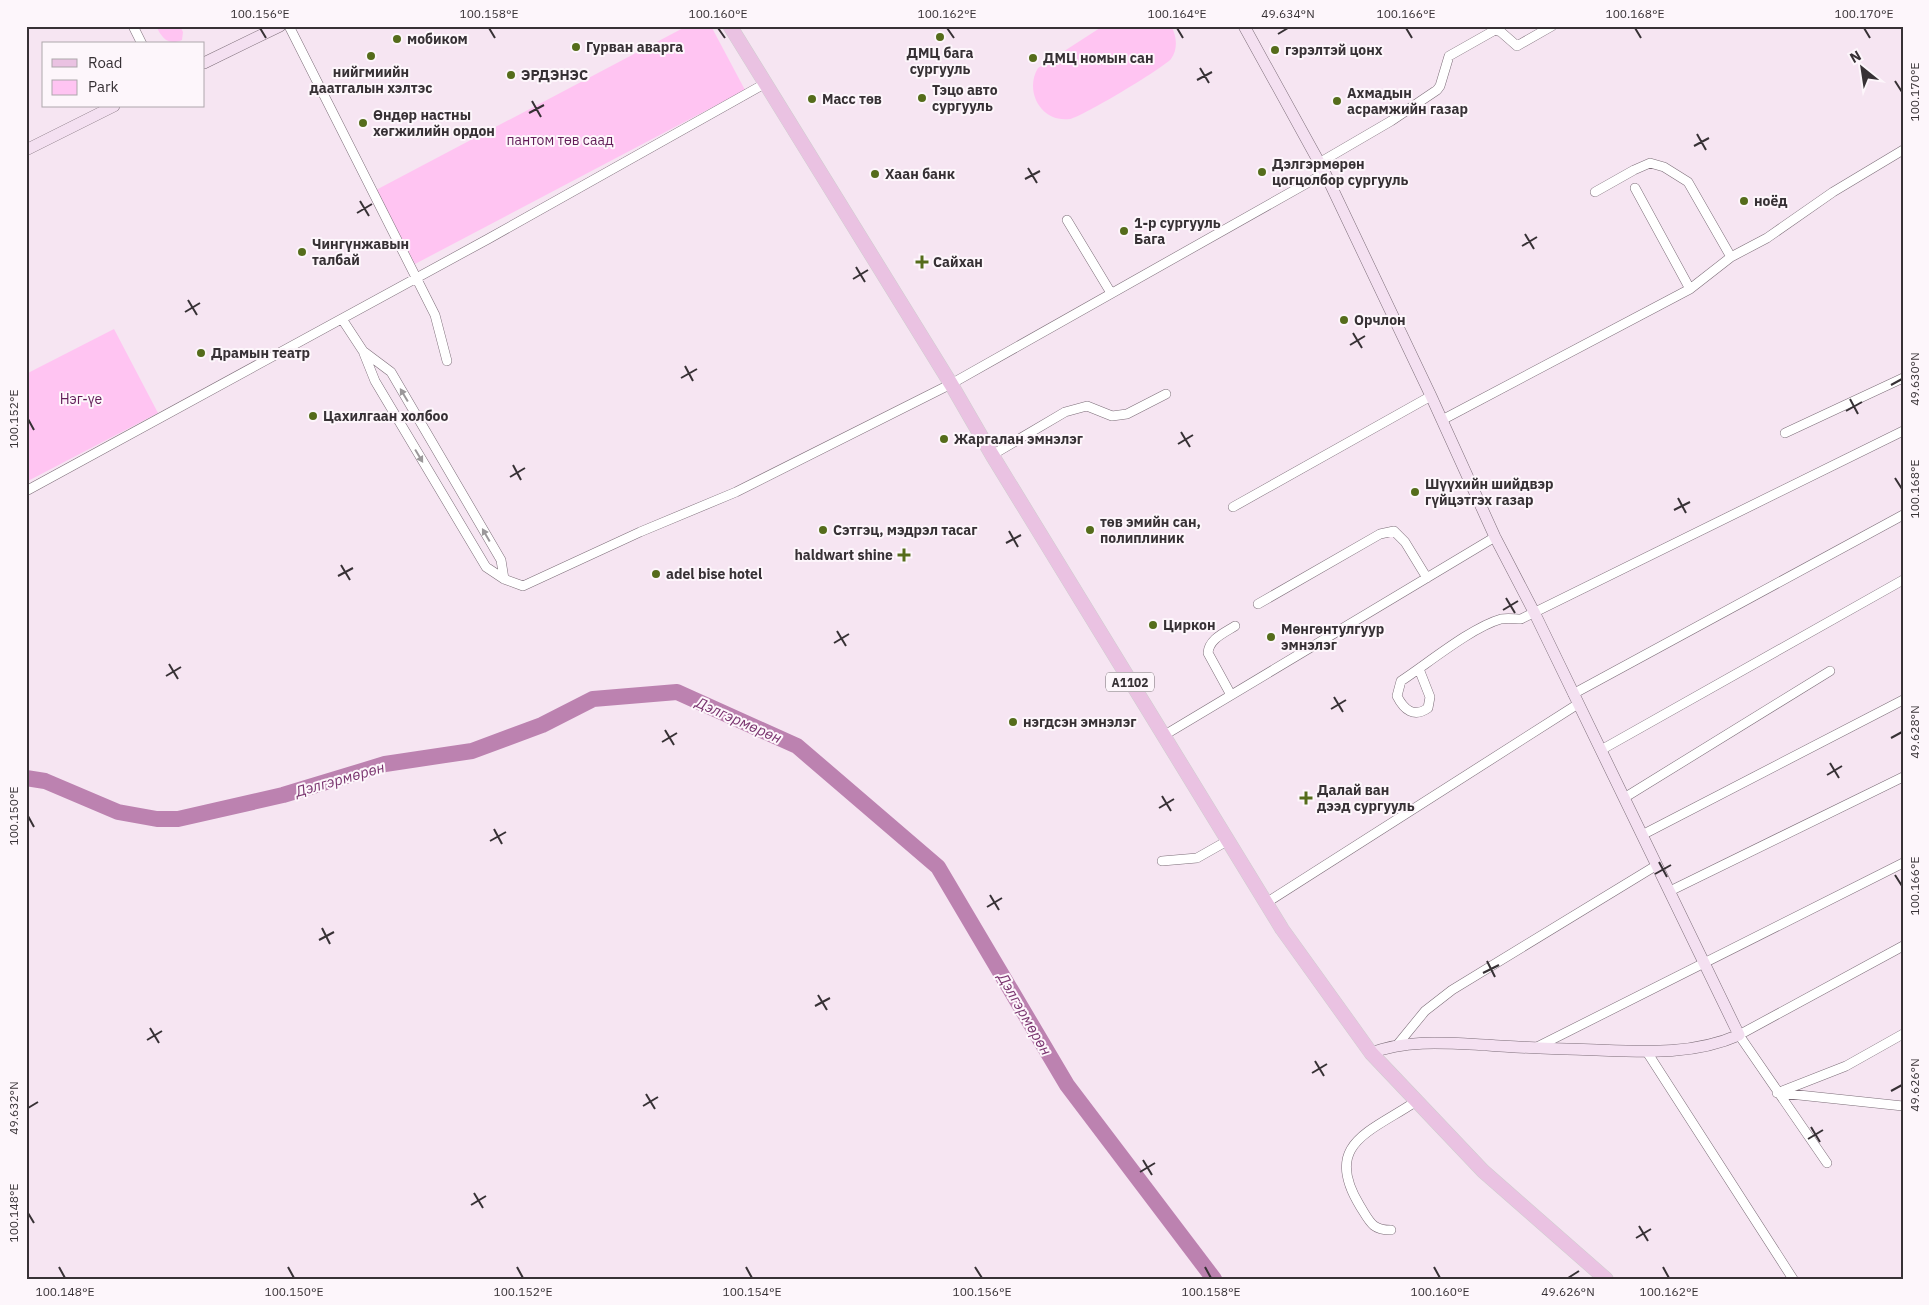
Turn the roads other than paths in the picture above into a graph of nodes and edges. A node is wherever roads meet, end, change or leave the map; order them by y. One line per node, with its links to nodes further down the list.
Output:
1 (133, 26): 7 (street)
2 (280, 26): 8 (main road)
3 (289, 26): 19 (street)
4 (730, 26): 9 (main road, A1102)
5 (1244, 26): 13 (main road)
6 (1552, 26): 13 (street)
7 (141, 42)
8 (205, 63)
9 (766, 83): 19 (street); 26 (main road, A1102)
10 (110, 108): 11 (main road)
11 (26, 150)
12 (1903, 150): 18 (street)
13 (1319, 163): 14 (main road)
14 (1325, 173): 21 (street); 28 (main road)
15 (1635, 188): 20 (street)
16 (1595, 192): 18 (street)
17 (1067, 220): 21 (street)
18 (1731, 257): 20 (street)
19 (417, 278): 22 (street); 24 (street)
20 (1690, 289): 29 (street)
21 (1111, 293): 26 (street)
22 (342, 319): 23 (street); 33 (street)
23 (363, 351): 38 (street, one-way to 38); 38 (street, one-way to 23)
24 (447, 361)
25 (1903, 378): 31 (street)
26 (951, 384): 32 (main road, A1102); 38 (street)
27 (1166, 394): 32 (street)
28 (1431, 396): 29 (main road); 34 (street)
29 (1442, 420): 36 (main road)
30 (1903, 431): 41 (street)
31 (1785, 433)
32 (992, 455): 48 (main road, A1102)
33 (26, 491)
34 (1233, 507)
35 (1903, 514): 46 (street)
36 (1495, 537): 37 (street); 41 (main road)
37 (1427, 578): 40 (street); 45 (street)
38 (504, 580)
39 (1903, 580): 49 (street)
40 (1258, 604)
41 (1534, 612): 43 (street); 46 (main road)
42 (1235, 626): 45 (street)
43 (1419, 669): 43 (street)
44 (1830, 671): 51 (street)
45 (1231, 695): 48 (street)
46 (1576, 699): 49 (main road); 58 (street)
47 (1903, 700): 52 (street)
48 (1163, 736): 53 (main road, A1102)
49 (1601, 750): 51 (main road)
50 (1903, 778): 57 (street)
51 (1624, 798): 52 (main road)
52 (1642, 835): 56 (main road)
53 (1227, 841): 54 (street); 58 (main road, A1102)
54 (1162, 862)
55 (1903, 863): 60 (street)
56 (1657, 865): 57 (main road); 63 (street)
57 (1670, 891): 60 (main road)
58 (1266, 903): 66 (main road, A1102)
59 (1903, 946): 62 (street)
60 (1704, 964): 62 (main road); 64 (street)
61 (1903, 1034): 67 (street)
62 (1738, 1035): 65 (main road); 67 (street)
63 (1398, 1044): 64 (main road); 66 (main road)
64 (1535, 1048): 65 (main road)
65 (1647, 1052): 73 (street)
66 (1371, 1053): 68 (main road, A1102)
67 (1777, 1093): 69 (street); 70 (street)
68 (1415, 1102): 71 (street); 72 (main road, A1102)
69 (1903, 1106)
70 (1827, 1162)
71 (1391, 1230)
72 (1606, 1279)
73 (1793, 1279)

